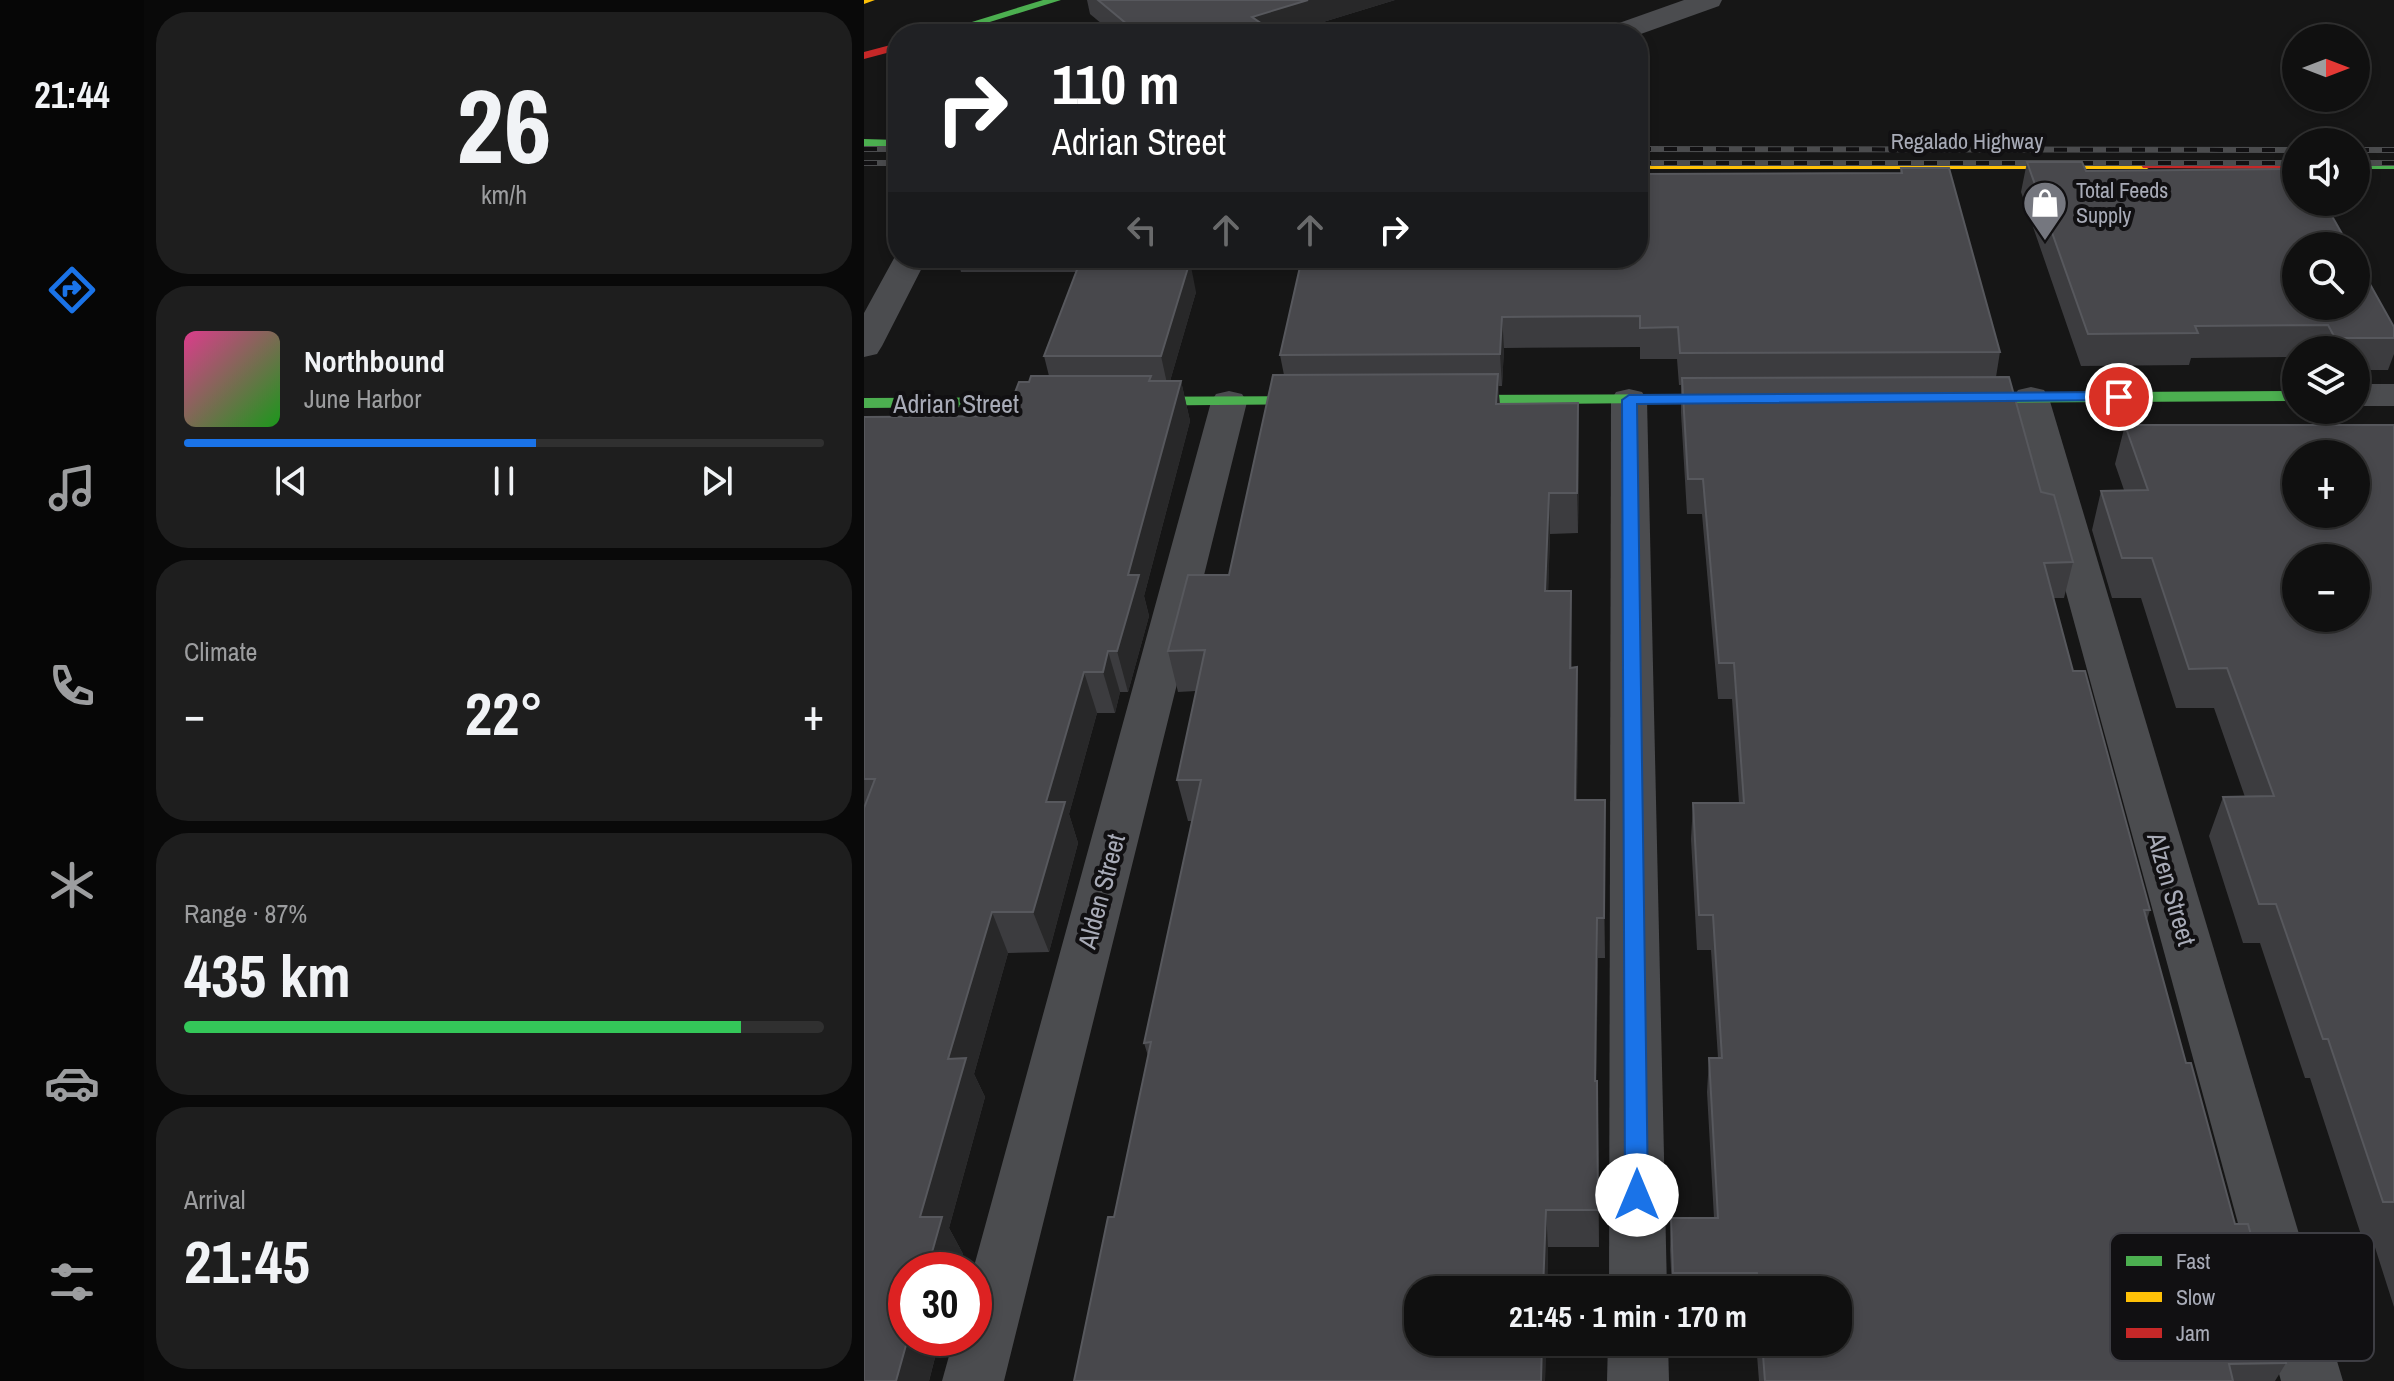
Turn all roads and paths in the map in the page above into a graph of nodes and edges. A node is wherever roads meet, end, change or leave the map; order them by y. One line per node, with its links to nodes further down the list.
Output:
1 (1055, 0): 3 (street)
2 (1709, 0): 4 (street)
3 (973, 24)
4 (1643, 24)
5 (888, 49): 6 (street)
6 (864, 56)
7 (864, 143): 8 (street)
8 (888, 144)
9 (1648, 165): 10 (street, Regalado Highway)
10 (2282, 165)
11 (2370, 165): 12 (street)
12 (2394, 165)
13 (905, 268): 14 (street)
14 (864, 346)
15 (2370, 395): 16 (street)
16 (2394, 395)
17 (2282, 396): 19 (street)
18 (1935, 398): 19 (street)
19 (2031, 398): 26 (street, Alzen Street)
20 (1760, 399): 21 (street)
21 (1629, 400): 23 (street); 27 (street)
22 (1352, 401): 24 (street, Adrian Street)
23 (1414, 401)
24 (1229, 402): 25 (street, Adrian Street); 30 (street, Alden Street)
25 (864, 403)
26 (2270, 1233)
27 (1638, 1276)
28 (1638, 1356): 31 (street)
29 (2306, 1361): 32 (street, Alzen Street)
30 (973, 1381)
31 (1638, 1381)
32 (2312, 1381)

